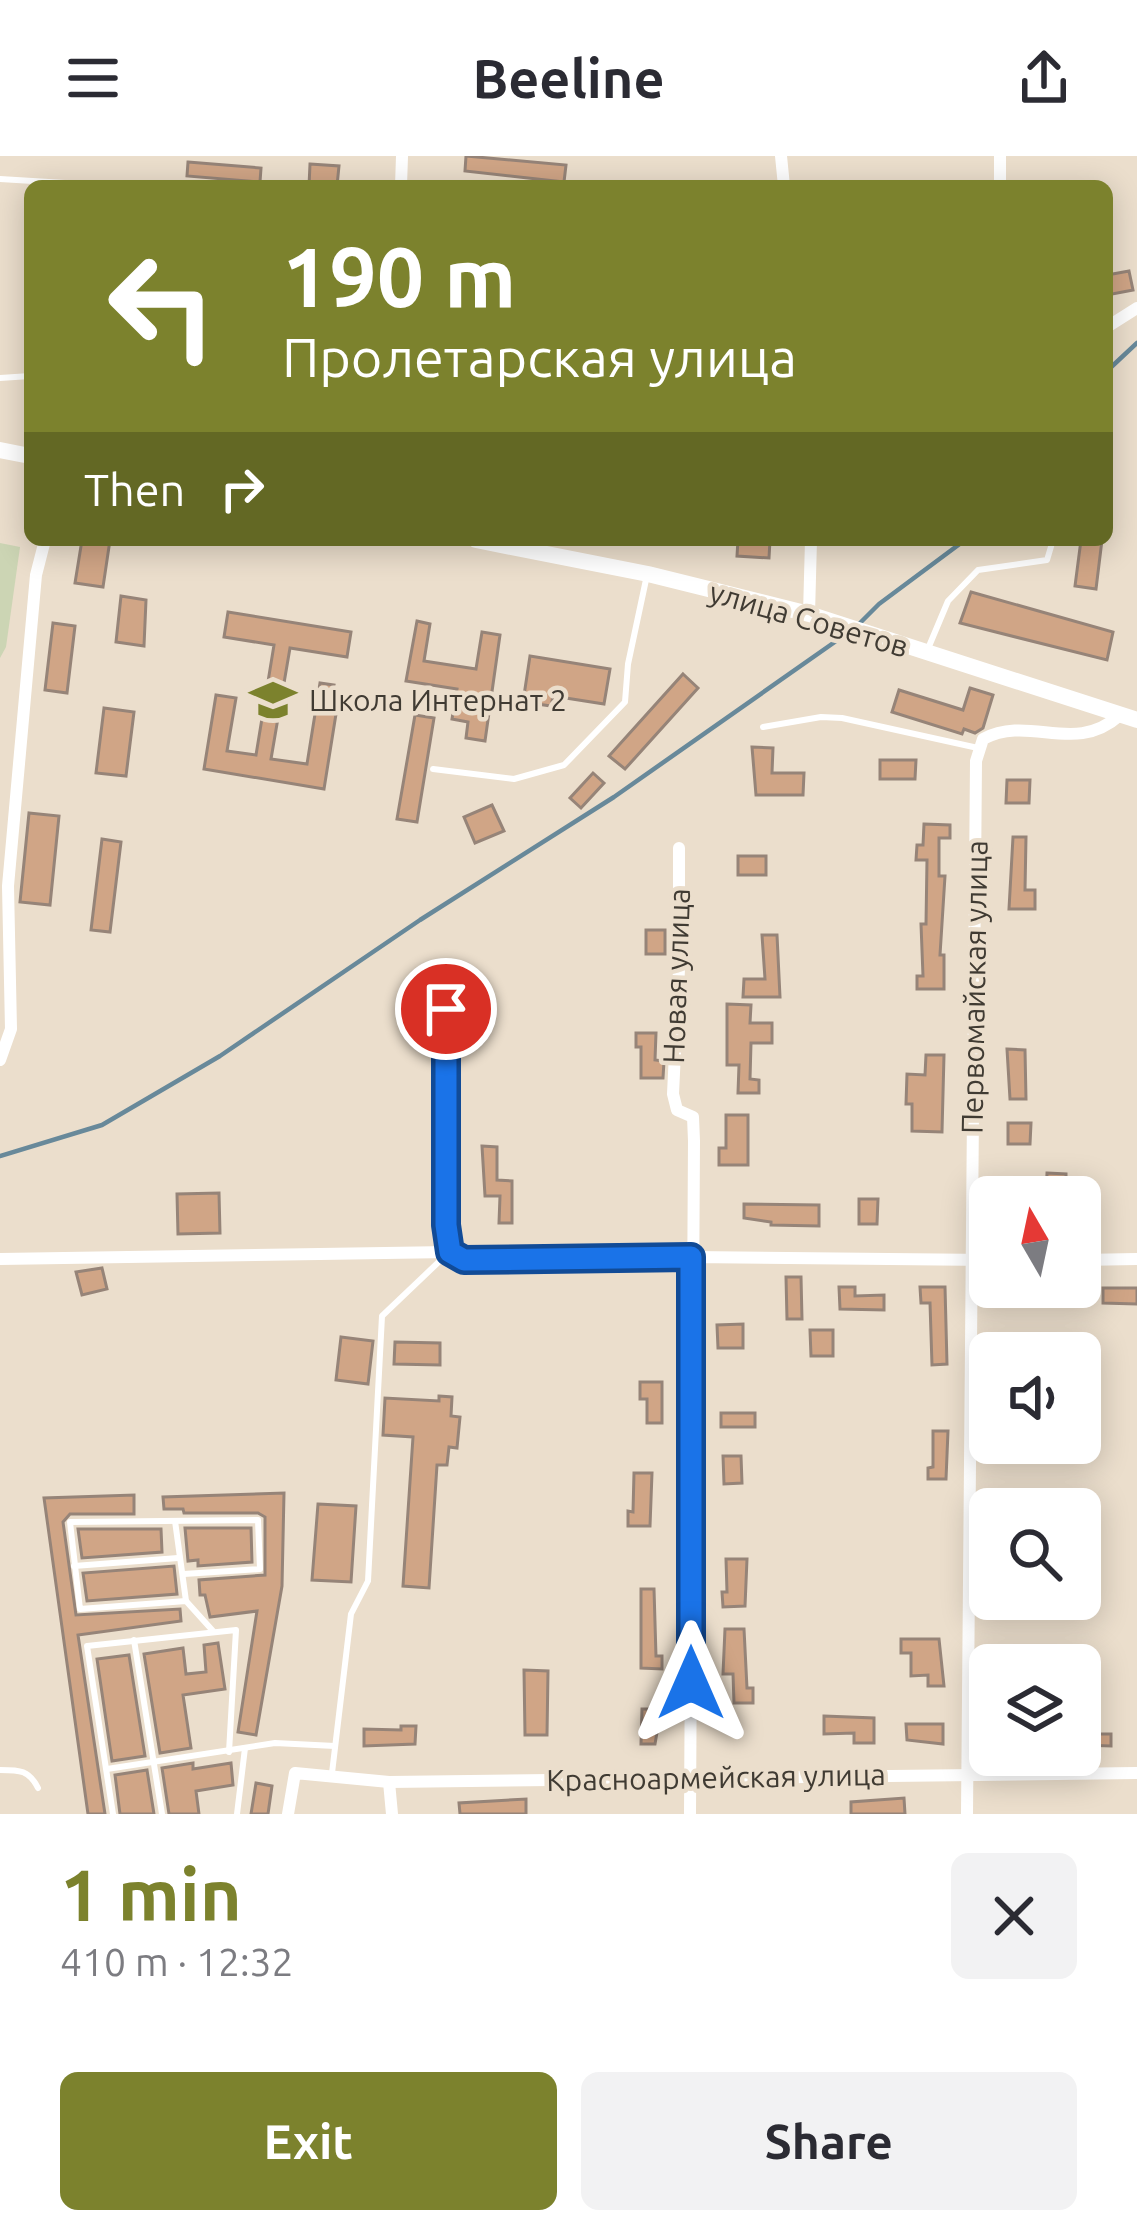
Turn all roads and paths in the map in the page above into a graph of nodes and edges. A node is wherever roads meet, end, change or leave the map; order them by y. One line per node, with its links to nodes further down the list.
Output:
1 (43, 546): 13 (street)
2 (506, 546): 5 (main road, улица Советов)
3 (811, 546): 6 (street)
4 (1051, 546): 7 (lane)
5 (648, 574): 6 (main road, улица Советов); 11 (lane)
6 (809, 614): 7 (main road, улица Советов)
7 (925, 654): 8 (main road, улица Советов)
8 (1128, 717): 10 (street)
9 (763, 727): 10 (lane)
10 (978, 748): 17 (street, Первомайская улица)
11 (433, 769)
12 (0, 800): 13 (street)
13 (16, 800): 16 (street)
14 (679, 848): 19 (street, Новая улица)
15 (446, 1009): 18 (street)
16 (0, 1060)
17 (972, 1176)
18 (450, 1252): 19 (street); 20 (street); 32 (lane)
19 (691, 1257): 23 (street); 41 (street, Новая улица)
20 (0, 1259)
21 (1137, 1259): 22 (street)
22 (1101, 1260)
23 (969, 1261)
24 (971, 1308): 39 (street, Первомайская улица)
25 (175, 1520): 26 (lane); 27 (lane); 28 (lane)
26 (178, 1558): 27 (lane); 28 (lane)
27 (74, 1566): 29 (lane)
28 (184, 1574): 29 (lane)
29 (186, 1601): 30 (lane)
30 (213, 1631): 31 (lane); 34 (lane)
31 (134, 1640): 35 (lane); 36 (lane)
32 (335, 1746): 33 (lane); 40 (lane)
33 (245, 1748): 34 (lane); 46 (lane)
34 (229, 1752): 35 (lane)
35 (154, 1762): 36 (lane); 45 (lane)
36 (106, 1769): 44 (lane)
37 (0, 1770): 43 (lane)
38 (1137, 1773): 39 (street, Красноармейская улица)
39 (967, 1774): 41 (street, Красноармейская улица); 50 (street, Первомайская улица)
40 (332, 1777): 42 (street, Красноармейская улица); 47 (street, Красноармейская улица)
41 (691, 1778): 42 (street, Красноармейская улица); 49 (street, Новая улица)
42 (389, 1782): 48 (street)
43 (38, 1788)
44 (112, 1814)
45 (162, 1814)
46 (237, 1814)
47 (288, 1814)
48 (392, 1814)
49 (690, 1814)
50 (968, 1814)

